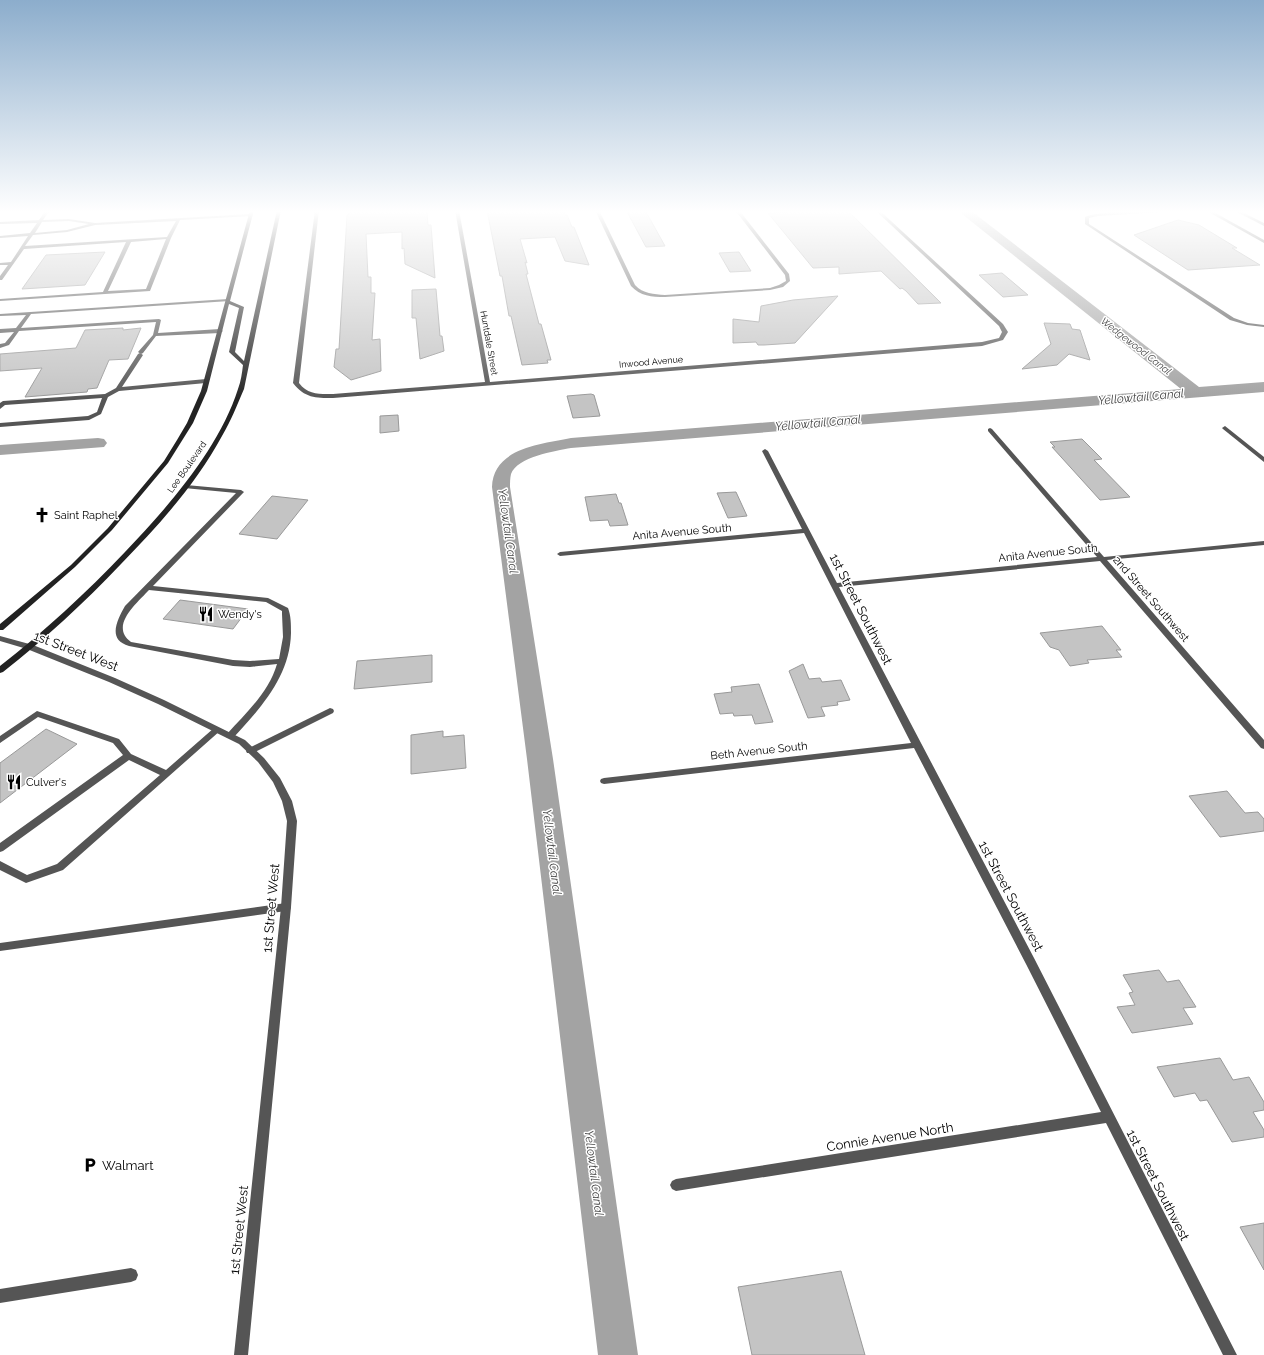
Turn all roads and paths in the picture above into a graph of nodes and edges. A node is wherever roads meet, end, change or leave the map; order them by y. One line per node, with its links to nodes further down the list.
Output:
1 (114, 273): 11 (street)
2 (155, 273): 11 (street)
3 (235, 273): 13 (main road, Lee Boulevard)
4 (265, 273): 22 (main road, Lee Boulevard)
5 (309, 273): 24 (street, Inwood Avenue)
6 (468, 273): 24 (street, Huntdale Street)
7 (627, 273): 8 (street)
8 (786, 273)
9 (945, 273): 24 (street, Inwood Avenue)
10 (1160, 273): 16 (street)
11 (105, 293): 12 (street)
12 (0, 300)
13 (228, 301): 14 (street); 19 (main road, Lee Boulevard); 22 (main road)
14 (30, 313): 15 (street); 17 (street)
15 (0, 315)
16 (1264, 326)
17 (17, 330): 18 (street); 20 (street); 21 (street)
18 (0, 331)
19 (220, 331): 20 (street); 23 (main road, Lee Boulevard)
20 (156, 335): 25 (street)
21 (0, 346)
22 (246, 364): 33 (main road, Lee Boulevard)
23 (206, 381): 25 (street); 40 (main road, Lee Boulevard)
24 (488, 384)
25 (118, 389): 26 (street)
26 (106, 396): 27 (street); 28 (street)
27 (0, 406)
28 (0, 425)
29 (1225, 428): 32 (street)
30 (990, 430): 37 (street, 2nd Street Southwest)
31 (765, 451): 34 (street, 1st Street Southwest)
32 (1264, 460)
33 (186, 487): 39 (street); 42 (main road, Lee Boulevard)
34 (806, 532): 36 (street, Anita Avenue South); 38 (street, 1st Street Southwest)
35 (1264, 543): 37 (street, Anita Avenue South)
36 (560, 554)
37 (1102, 559): 38 (street, Anita Avenue South); 50 (street, 2nd Street Southwest)
38 (834, 585): 49 (street, 1st Street Southwest)
39 (147, 588): 43 (street); 43 (street)
40 (0, 628)
41 (0, 638): 42 (street, 1st Street West)
42 (30, 647): 44 (main road, Lee Boulevard); 46 (street, 1st Street West)
43 (282, 661): 47 (street)
44 (0, 670)
45 (330, 711): 51 (street)
46 (217, 730): 47 (street, 1st Street West); 53 (street)
47 (230, 736): 51 (street, 1st Street West)
48 (0, 740): 52 (street)
49 (917, 745): 54 (street, Beth Avenue South); 59 (street, 1st Street Southwest)
50 (1264, 746)
51 (250, 751): 57 (street, 1st Street West)
52 (128, 756): 53 (street); 55 (street)
53 (167, 774): 56 (street)
54 (604, 781)
55 (0, 848)
56 (0, 865)
57 (286, 907): 58 (street); 63 (street, 1st Street West)
58 (0, 947)
59 (1108, 1118): 60 (street, Connie Avenue North); 64 (street, 1st Street Southwest)
60 (676, 1185)
61 (130, 1274): 62 (street)
62 (0, 1296)
63 (241, 1355)
64 (1230, 1355)

